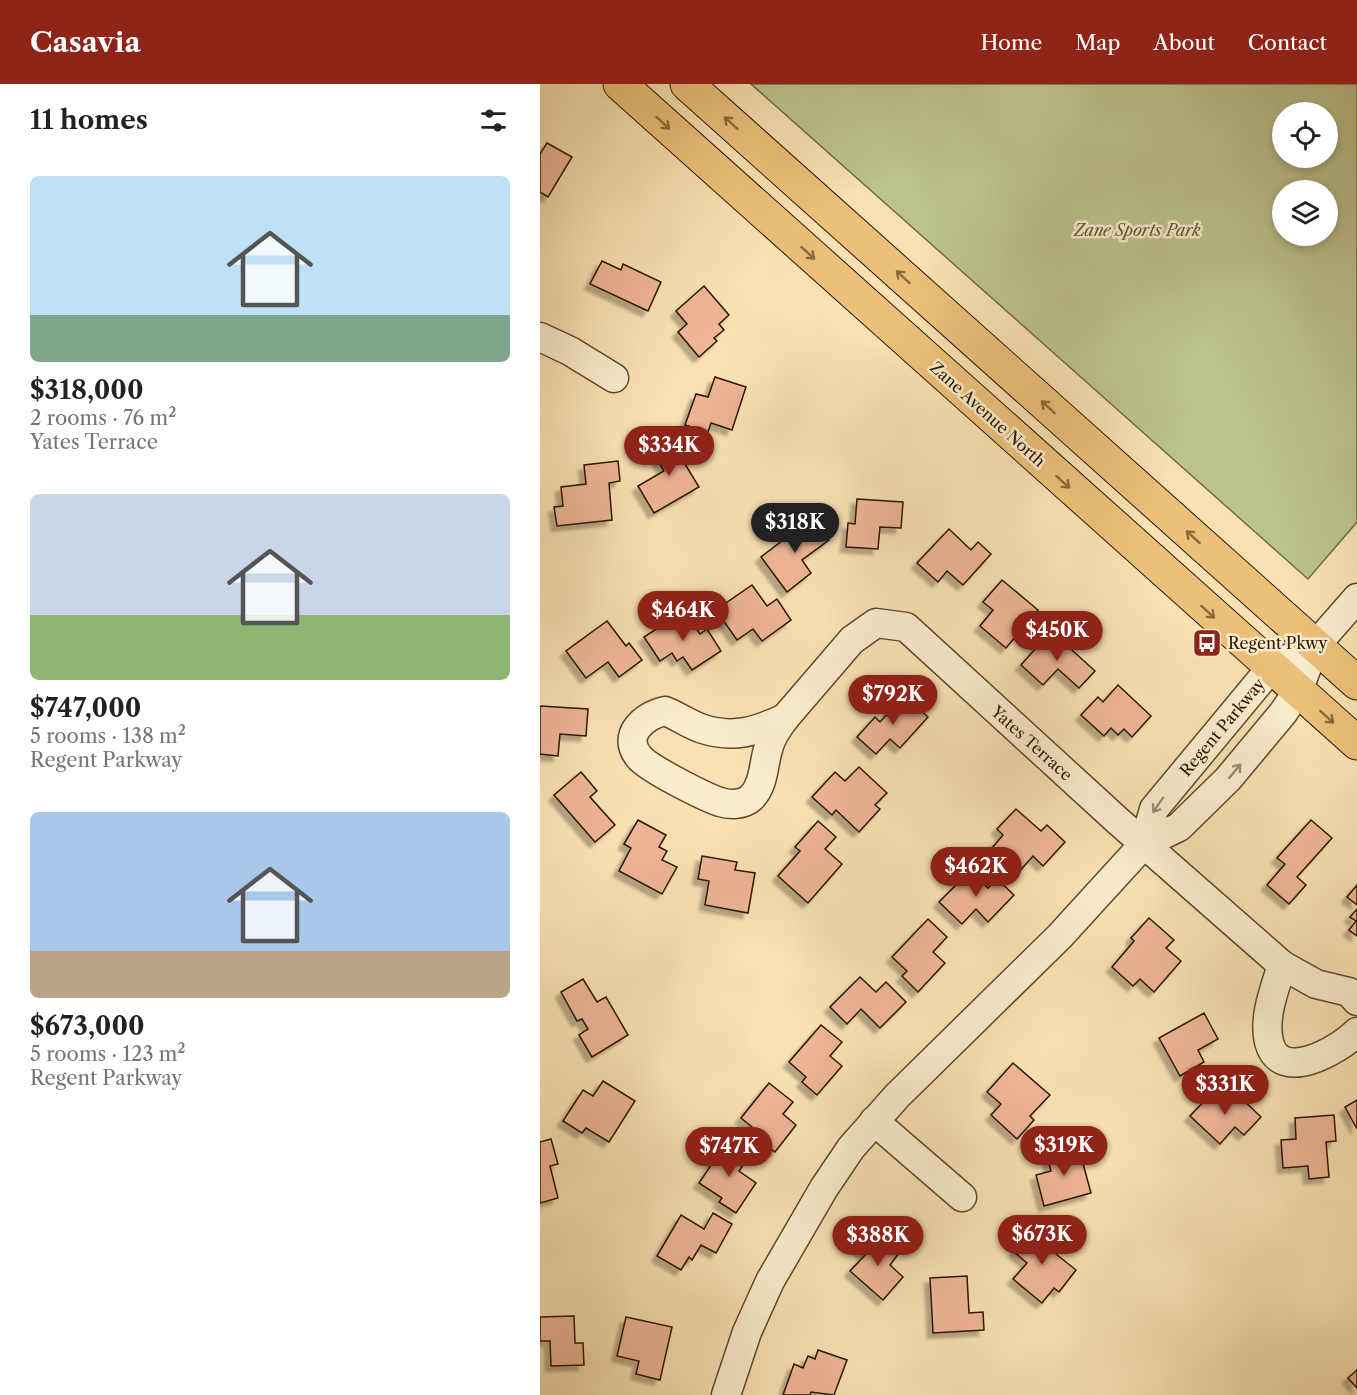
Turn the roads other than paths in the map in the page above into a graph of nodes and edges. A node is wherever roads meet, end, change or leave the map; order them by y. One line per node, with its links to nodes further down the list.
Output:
1 (620, 84): 7 (main road, Zane Avenue North, one-way to 7)
2 (687, 84): 6 (main road, one-way to 2)
3 (540, 338): 4 (street)
4 (614, 378)
5 (1357, 598): 6 (street)
6 (1315, 646): 7 (street, Regent Parkway); 8 (main road); 9 (street, Regent Parkway)
7 (1271, 668): 9 (main road, Zane Avenue North); 12 (street, Regent Parkway, one-way to 12)
8 (1357, 683)
9 (1298, 691): 11 (main road, Zane Avenue North, one-way to 11); 12 (street, Regent Parkway, one-way to 9)
10 (785, 718): 10 (street, Yates Terrace); 12 (street, Yates Terrace)
11 (1357, 743)
12 (1144, 844): 13 (street, Yates Terrace); 16 (street, Regent Parkway)
13 (1282, 965): 14 (street, Yates Terrace); 15 (street)
14 (1357, 1001)
15 (1357, 1032)
16 (874, 1121): 17 (street); 18 (street, Regent Parkway)
17 (962, 1197)
18 (726, 1395)

